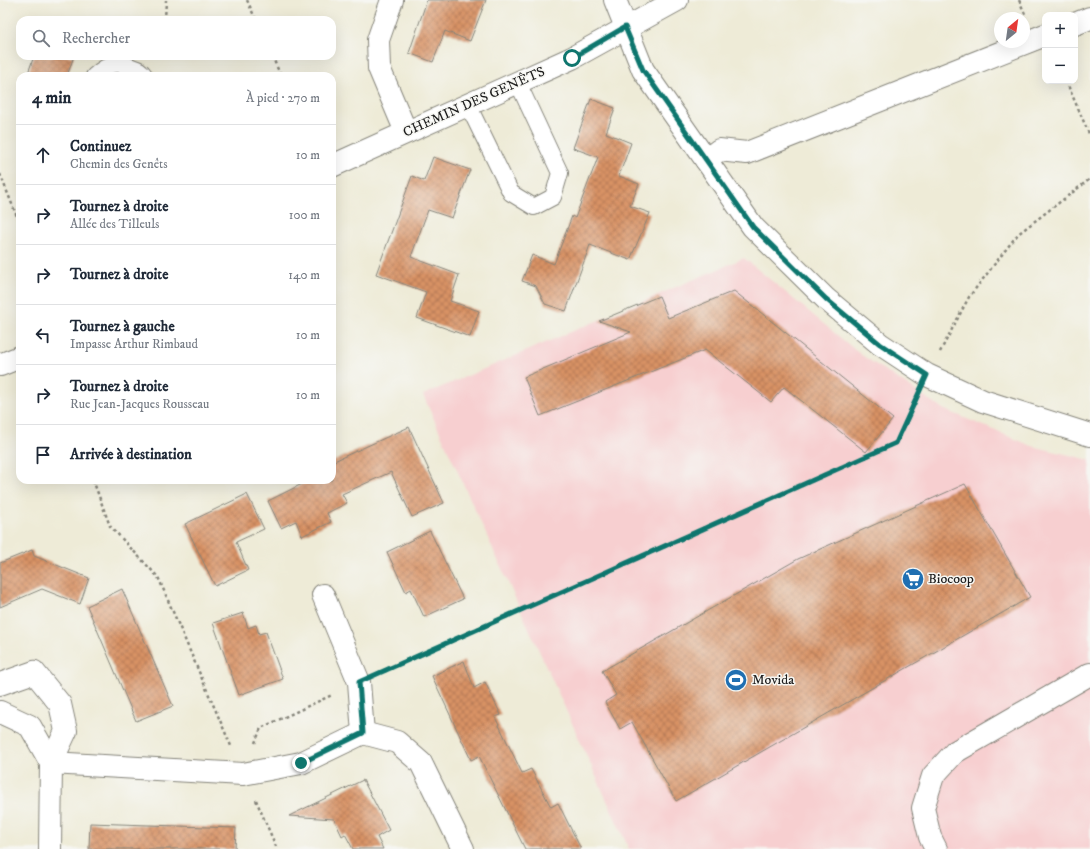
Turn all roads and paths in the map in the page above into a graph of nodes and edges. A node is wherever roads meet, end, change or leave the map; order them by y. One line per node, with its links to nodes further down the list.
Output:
1 (166, 0): 6 (path)
2 (247, 0): 7 (path)
3 (392, 0): 19 (street)
4 (615, 0): 10 (street)
5 (677, 0): 10 (street, CHEMIN DES GENÊTS)
6 (165, 16)
7 (254, 16)
8 (1090, 18): 9 (street)
9 (1078, 23)
10 (625, 27): 16 (street, CHEMIN DES GENÊTS); 21 (street)
11 (1042, 36): 21 (street)
12 (274, 60): 15 (path)
13 (98, 72): 14 (lane)
14 (142, 72)
15 (279, 72)
16 (518, 83): 18 (street, CHEMIN DES GENÊTS); 18 (lane)
17 (1067, 84): 20 (path)
18 (468, 105): 19 (street, CHEMIN DES GENÊTS)
19 (406, 132): 22 (street, CHEMIN DES GENÊTS)
20 (1090, 136)
21 (706, 160): 28 (street)
22 (336, 164)
23 (0, 174): 25 (path)
24 (1090, 179): 28 (path)
25 (16, 214)
26 (16, 359): 27 (street)
27 (0, 365)
28 (927, 375): 29 (street); 33 (path)
29 (1090, 435)
30 (94, 484): 38 (path)
31 (323, 595): 33 (street)
32 (1090, 674): 42 (street)
33 (359, 682): 36 (street); 38 (path)
34 (0, 684): 37 (street)
35 (0, 712): 37 (street)
36 (363, 733): 38 (street); 41 (street)
37 (51, 763): 38 (street); 39 (street)
38 (243, 774): 40 (path)
39 (50, 849)
40 (277, 849)
41 (463, 849)
42 (936, 849)

